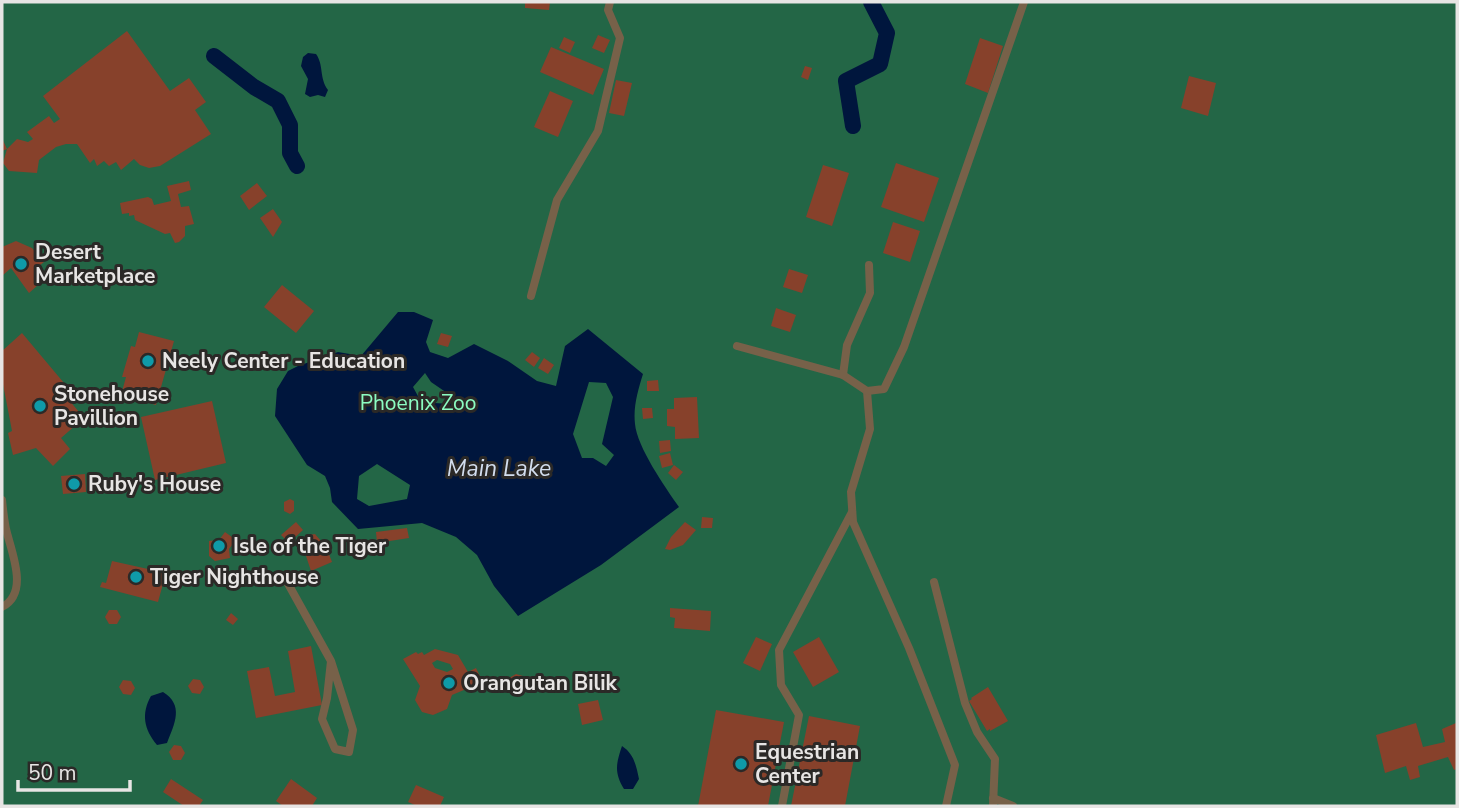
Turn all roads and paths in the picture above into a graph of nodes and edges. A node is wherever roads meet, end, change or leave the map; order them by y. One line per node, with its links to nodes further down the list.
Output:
1 (610, 2): 4 (lane)
2 (1024, 2): 7 (lane)
3 (869, 265): 6 (lane)
4 (531, 296)
5 (737, 346): 6 (lane)
6 (843, 375): 7 (lane)
7 (867, 391): 9 (lane)
8 (2, 500): 12 (lane)
9 (852, 512): 15 (lane); 16 (lane)
10 (286, 580): 13 (lane)
11 (934, 582): 14 (lane)
12 (2, 607)
13 (331, 661): 13 (lane)
14 (993, 802): 17 (lane)
15 (782, 806)
16 (946, 806)
17 (1013, 806)

